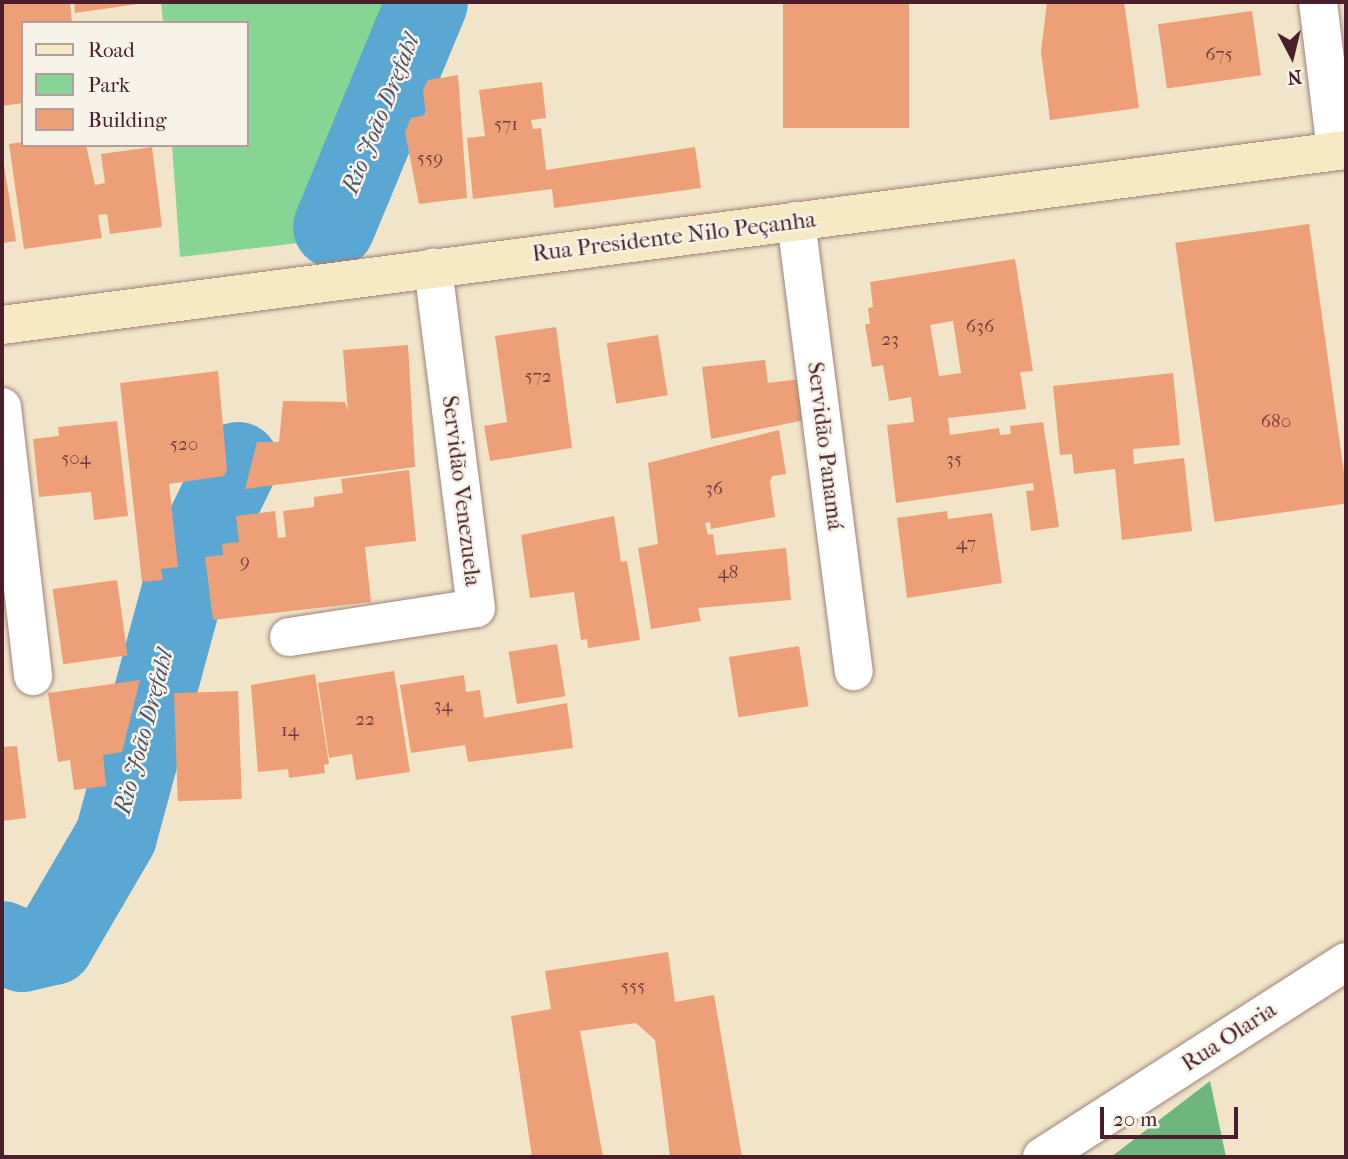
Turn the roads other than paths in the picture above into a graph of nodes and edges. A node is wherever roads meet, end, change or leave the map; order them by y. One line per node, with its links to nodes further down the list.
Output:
1 (1318, 2): 2 (street)
2 (1341, 151): 3 (street, Rua Presidente Nilo Peçanha)
3 (796, 221): 4 (street, Rua Presidente Nilo Peçanha); 8 (street, Servidão Panamá)
4 (433, 268): 5 (street, Rua Presidente Nilo Peçanha); 7 (street, Servidão Venezuela)
5 (2, 325)
6 (2, 407): 9 (street)
7 (289, 637)
8 (854, 671)
9 (33, 676)
10 (1346, 962): 11 (street, Rua Olaria)
11 (1042, 1157)

